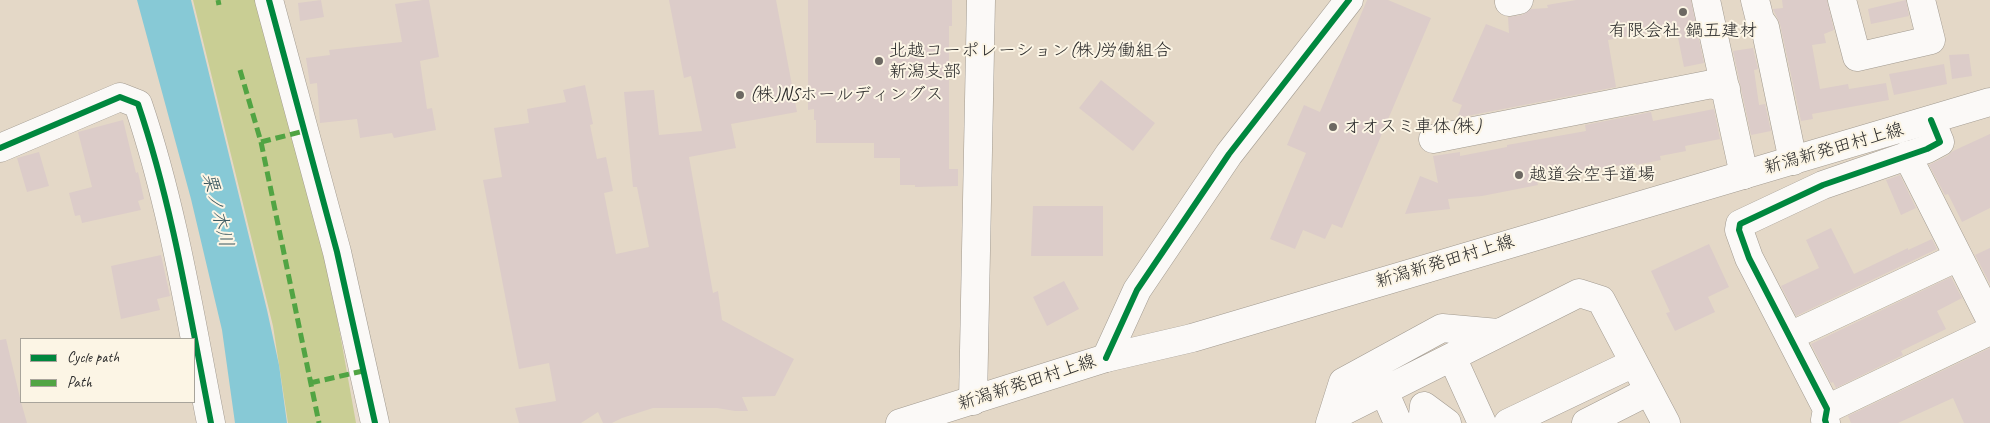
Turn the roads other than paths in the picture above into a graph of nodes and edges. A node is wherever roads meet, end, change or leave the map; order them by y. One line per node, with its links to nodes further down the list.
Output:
1 (269, 0): 33 (street)
2 (981, 0): 28 (street)
3 (1350, 0): 24 (street)
4 (1706, 0): 8 (street)
5 (1755, 0): 14 (street)
6 (1842, 0): 7 (street)
7 (1921, 0)
8 (1726, 89): 11 (street); 15 (street)
9 (1990, 102): 10 (street, 新潟新発田村上線)
10 (1931, 120): 13 (street); 14 (street, 新潟新発田村上線)
11 (1433, 139)
12 (0, 148): 21 (street)
13 (1907, 156): 16 (street); 20 (street)
14 (1793, 161): 15 (street, 新潟新発田村上線)
15 (1744, 175): 24 (street, 新潟新発田村上線)
16 (1958, 257): 17 (street); 20 (street)
17 (1990, 319)
18 (1990, 331): 29 (street)
19 (1499, 333): 23 (street); 25 (street); 30 (street)
20 (1790, 336): 29 (street)
21 (194, 338)
22 (195, 344): 32 (street)
23 (1452, 356): 26 (street); 38 (street)
24 (1106, 358): 28 (street, 新潟新発田村上線)
25 (1634, 363): 27 (street); 39 (street)
26 (1384, 391): 30 (street); 35 (street)
27 (1649, 391): 31 (street); 40 (street)
28 (973, 401): 34 (street, 新潟新発田村上線)
29 (1827, 416)
30 (1335, 419)
31 (1663, 422)
32 (211, 423)
33 (374, 423)
34 (900, 423)
35 (1398, 423)
36 (1422, 423): 37 (street)
37 (1447, 423)
38 (1482, 423)
39 (1508, 423)
40 (1586, 423)

